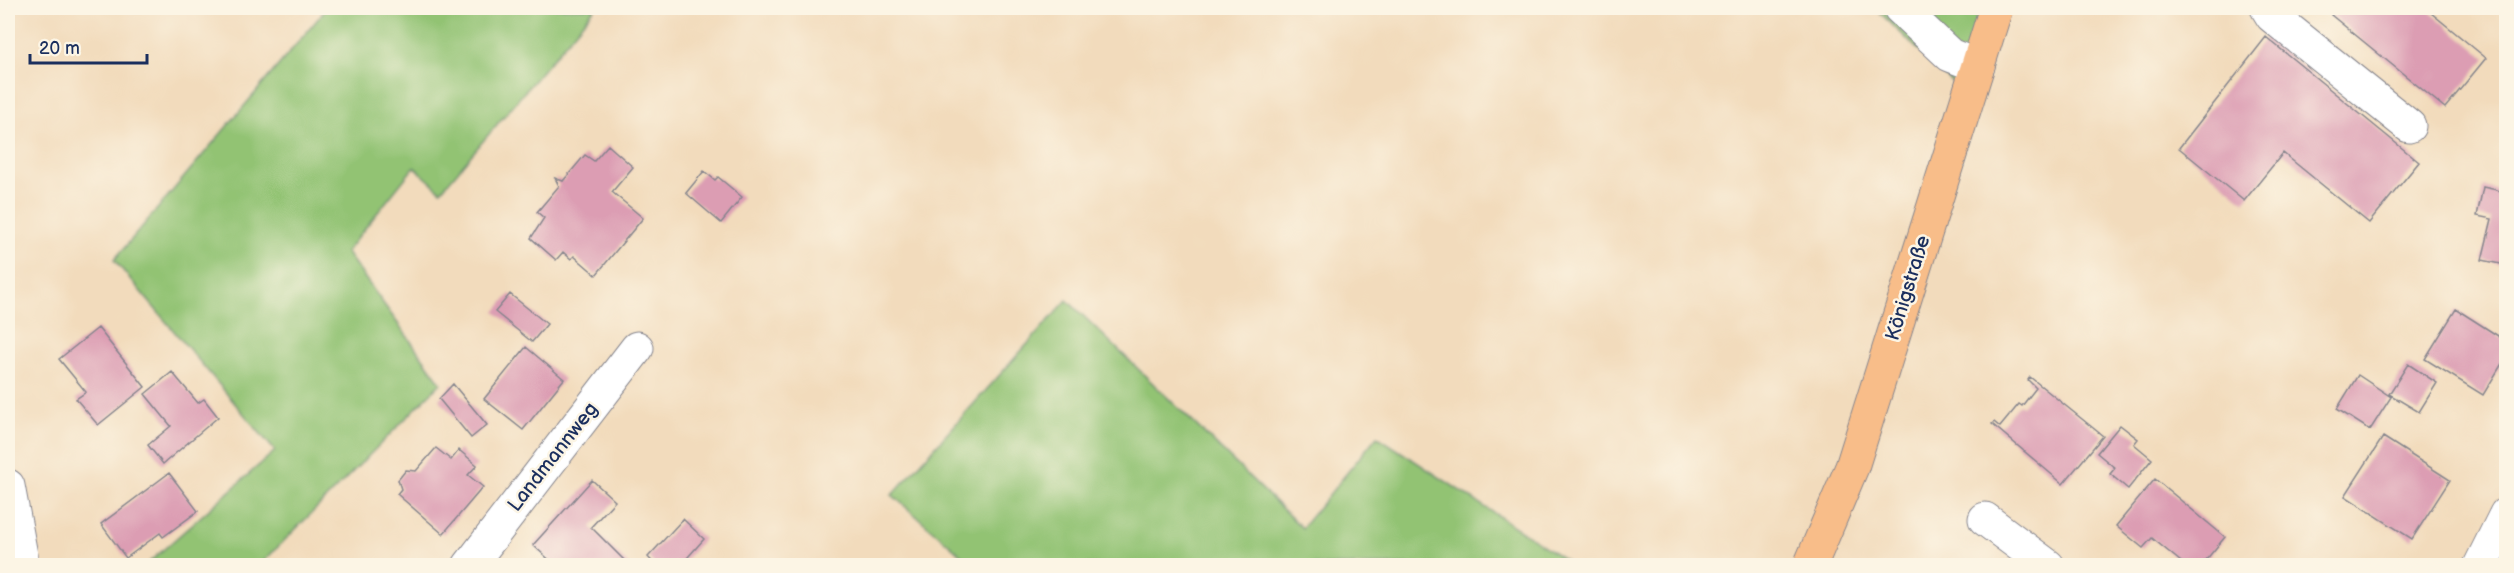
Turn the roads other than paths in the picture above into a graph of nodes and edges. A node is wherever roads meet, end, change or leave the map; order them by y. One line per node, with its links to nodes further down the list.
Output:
1 (1900, 8): 4 (street)
2 (1996, 8): 4 (main road, Königstraße)
3 (2267, 8): 5 (street)
4 (1978, 66): 12 (main road, Königstraße)
5 (2409, 126)
6 (637, 348): 11 (street, Landmannweg)
7 (8, 486): 10 (street)
8 (2506, 514): 14 (street)
9 (1985, 519): 13 (street)
10 (23, 566)
11 (469, 566)
12 (1810, 566)
13 (2048, 566)
14 (2480, 566)

